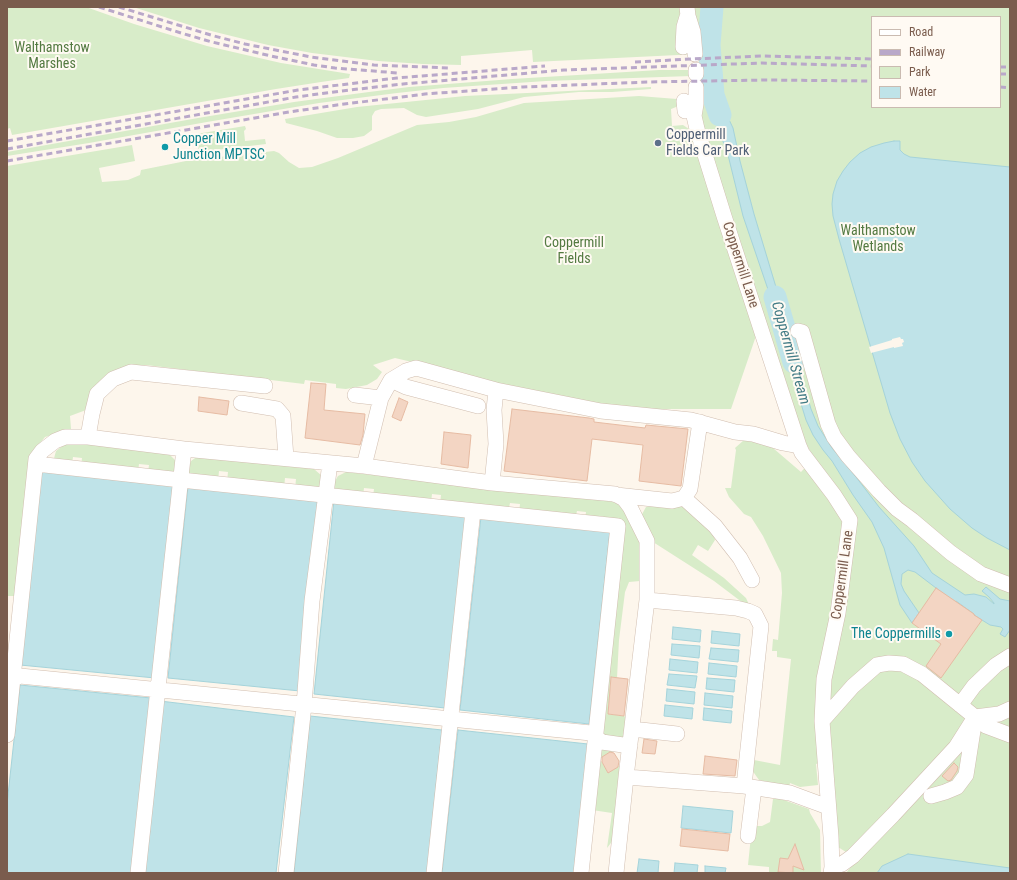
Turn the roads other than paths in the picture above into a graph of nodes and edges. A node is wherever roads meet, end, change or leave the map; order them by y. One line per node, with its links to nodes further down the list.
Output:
1 (687, 11): 2 (street)
2 (689, 51)
3 (696, 77): 14 (street, Coppermill Lane)
4 (798, 331): 27 (street)
5 (391, 380): 7 (street); 9 (street); 11 (street)
6 (265, 386): 13 (street)
7 (496, 390): 12 (street); 21 (street)
8 (355, 395): 9 (street)
9 (381, 398): 19 (street)
10 (241, 403): 16 (street)
11 (478, 406)
12 (700, 422): 14 (street); 24 (street)
13 (88, 437): 15 (street); 18 (street)
14 (799, 446): 37 (street, Coppermill Lane)
15 (184, 449): 16 (street); 20 (street)
16 (286, 458): 17 (street)
17 (330, 463): 19 (street); 23 (street)
18 (36, 464): 20 (street); 30 (street)
19 (364, 466): 21 (street)
20 (181, 480): 23 (street); 31 (street)
21 (492, 483): 22 (street)
22 (616, 495): 24 (street); 28 (street)
23 (326, 496): 25 (street); 33 (street)
24 (684, 498): 26 (street)
25 (474, 511): 36 (street); 42 (street)
26 (752, 580)
27 (1010, 585)
28 (647, 600): 38 (street); 45 (street)
29 (1010, 656): 32 (street)
30 (13, 679): 31 (street); 40 (street)
31 (158, 690): 33 (street); 50 (street)
32 (960, 704): 35 (street); 37 (street)
33 (304, 705): 36 (street); 51 (street)
34 (1010, 709): 35 (street)
35 (975, 717): 41 (street); 46 (street); 49 (street)
36 (451, 720): 42 (street); 52 (street)
37 (822, 721): 47 (street, Coppermill Lane)
38 (632, 729): 39 (street); 43 (street)
39 (677, 734)
40 (7, 735)
41 (1010, 735)
42 (595, 737): 43 (street); 53 (street)
43 (630, 746): 44 (street)
44 (626, 777): 45 (street); 54 (street)
45 (749, 787): 47 (street); 48 (street)
46 (931, 796)
47 (828, 807): 49 (street, Coppermill Lane)
48 (748, 836)
49 (832, 870)
50 (138, 873)
51 (286, 873)
52 (434, 873)
53 (581, 873)
54 (616, 873)

